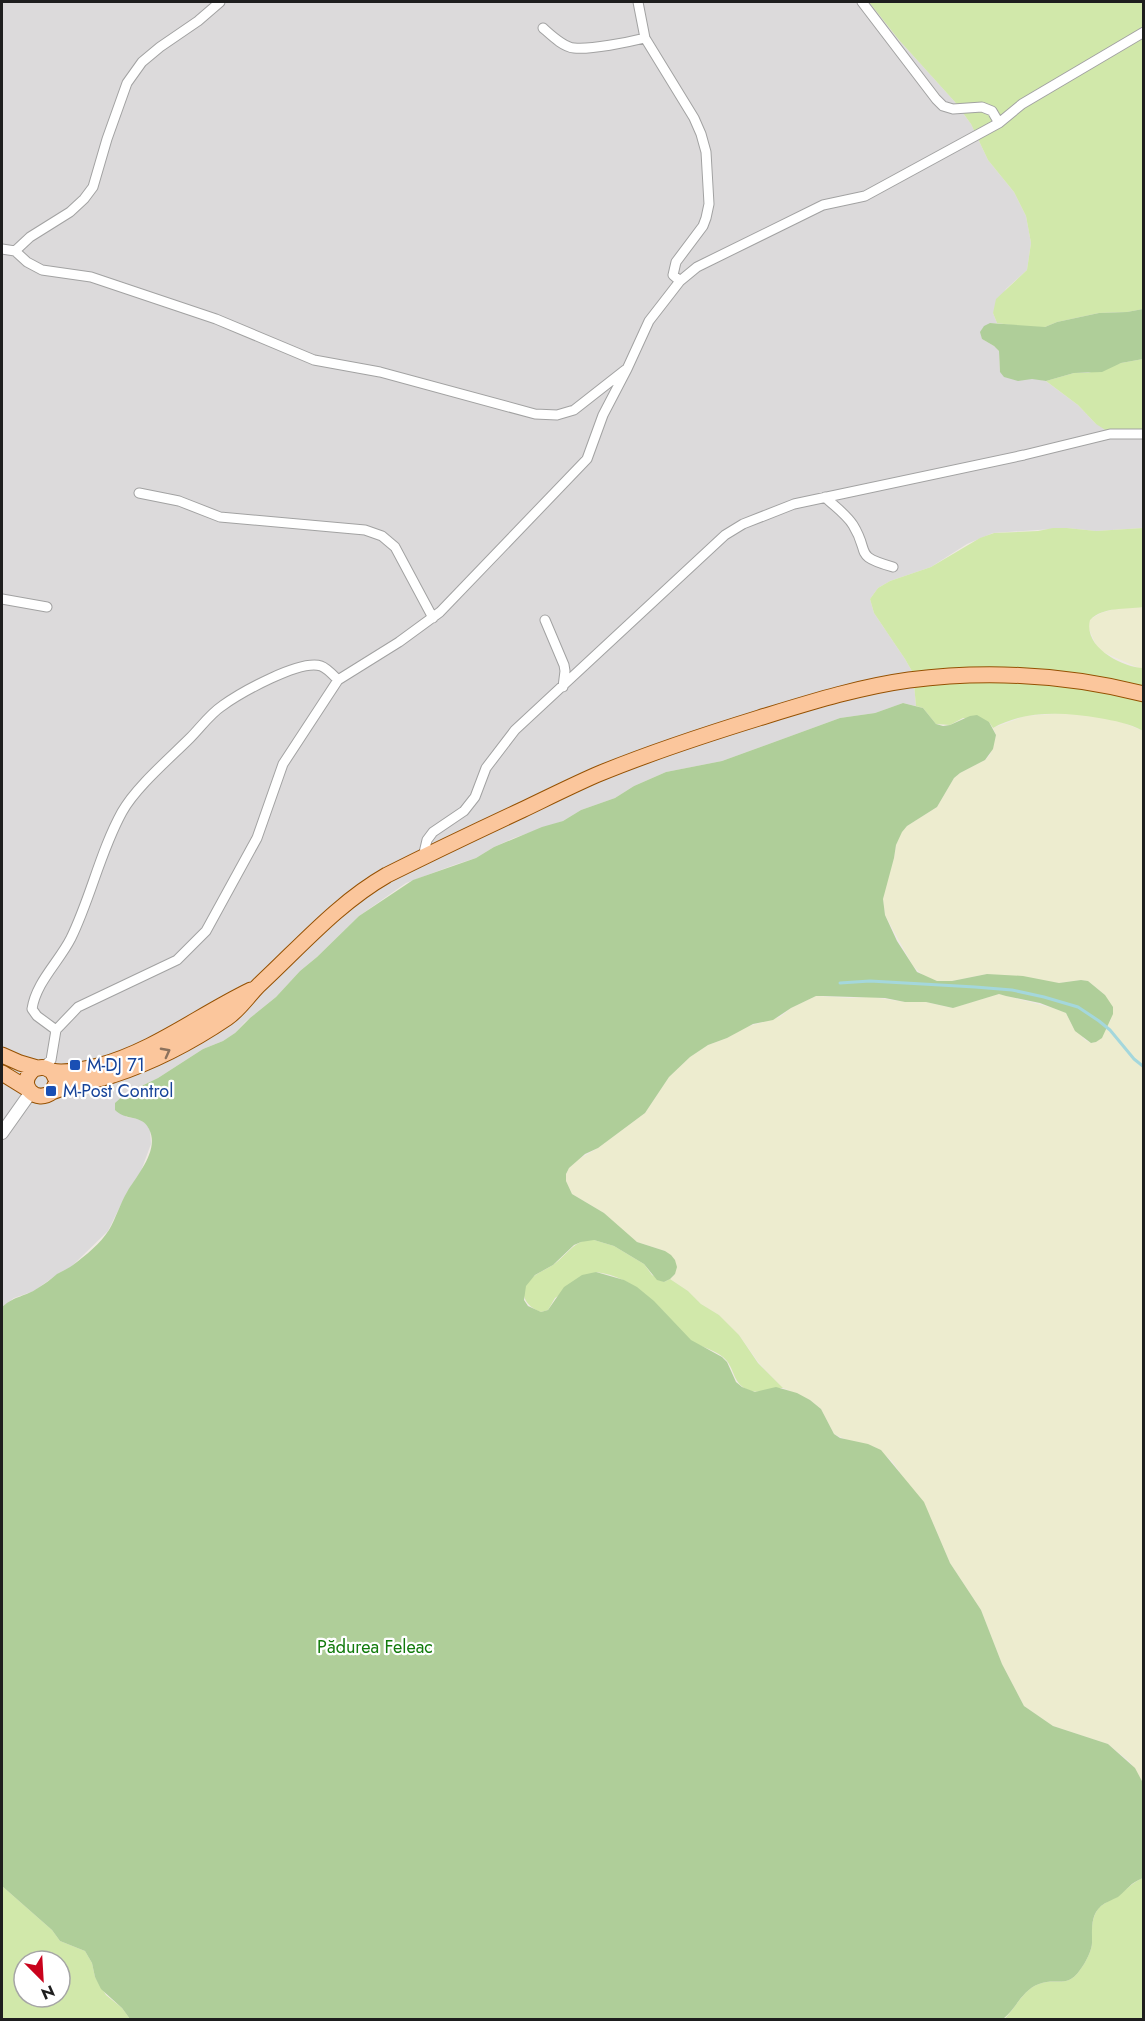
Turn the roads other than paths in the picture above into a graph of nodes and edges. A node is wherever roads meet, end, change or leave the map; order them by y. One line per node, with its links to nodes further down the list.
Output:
1 (220, 2): 9 (street)
2 (638, 2): 6 (street)
3 (862, 2): 7 (street)
4 (543, 28): 6 (street)
5 (1143, 32): 7 (street)
6 (645, 38): 10 (street)
7 (999, 123): 10 (street)
8 (2, 249): 9 (street)
9 (15, 251): 11 (street)
10 (680, 281): 11 (street)
11 (627, 369): 18 (street)
12 (1143, 434): 14 (street)
13 (139, 493): 18 (street)
14 (825, 497): 15 (street); 21 (street)
15 (893, 567)
16 (2, 599): 17 (street)
17 (47, 607)
18 (433, 618): 20 (street)
19 (545, 620): 21 (street)
20 (338, 680): 25 (street); 25 (street)
21 (562, 687): 23 (street)
22 (1143, 694): 23 (main road)
23 (423, 857): 24 (main road)
24 (257, 988): 27 (main road); 30 (main road, one-way to 24)
25 (56, 1030): 27 (street)
26 (2, 1055): 27 (main road)
27 (44, 1069): 29 (main road); 30 (main road)
28 (2, 1073): 29 (main road)
29 (30, 1090): 30 (main road); 31 (street)
30 (52, 1092)
31 (2, 1133)

